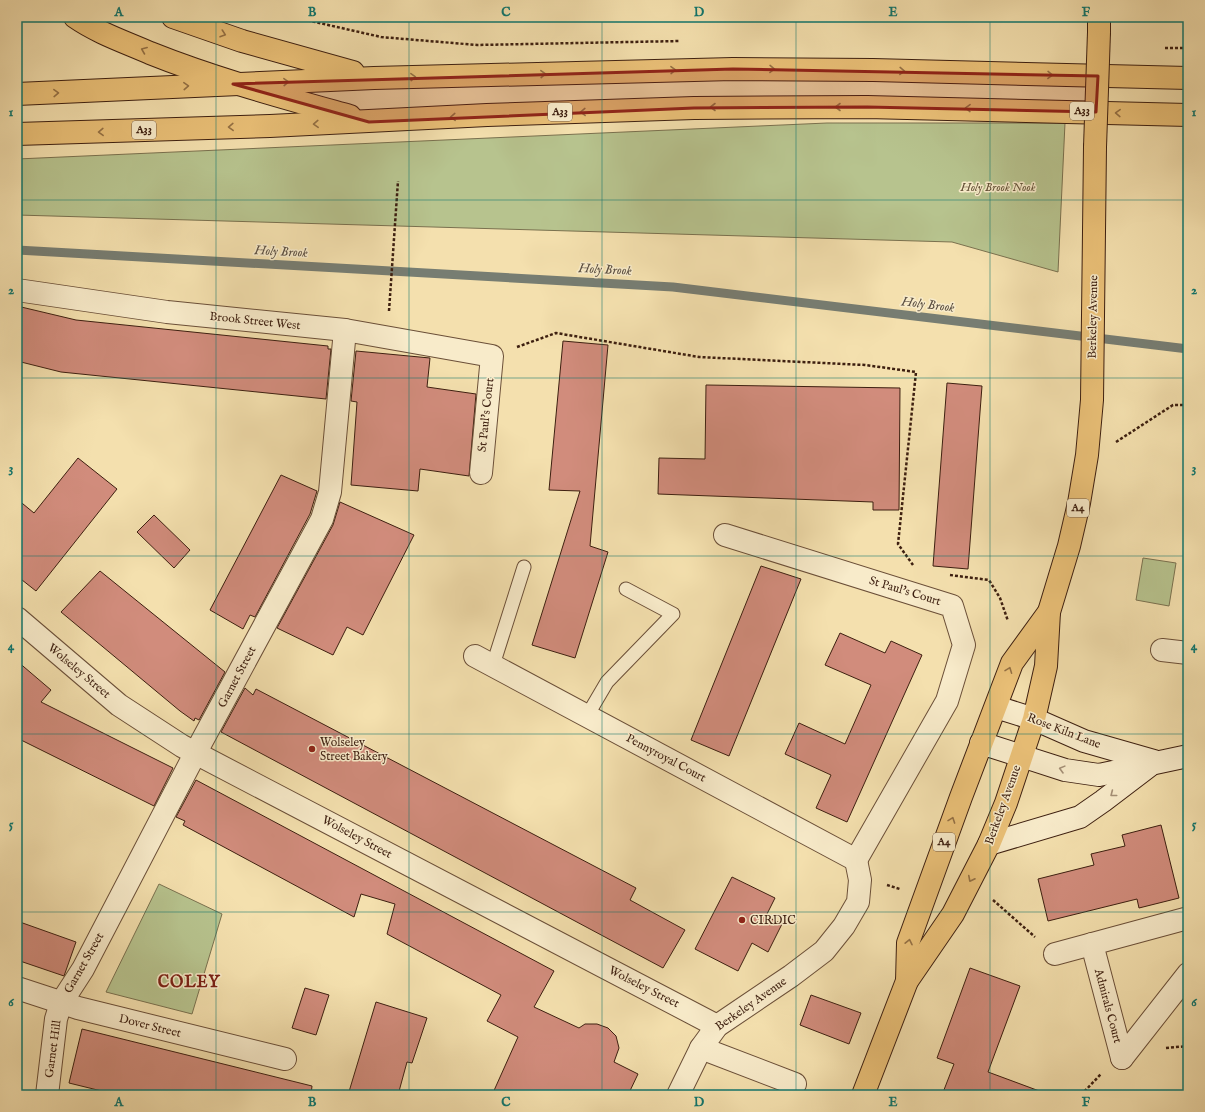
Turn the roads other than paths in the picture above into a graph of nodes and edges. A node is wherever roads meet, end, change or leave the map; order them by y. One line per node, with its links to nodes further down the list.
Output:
1 (75, 17): 6 (main road, A33, one-way to 1)
2 (173, 17): 4 (main road, A33, one-way to 4)
3 (1099, 24): 18 (main road, Berkeley Avenue / A4, bridge)
4 (374, 78): 5 (main road, A33, one-way to 5); 6 (main road, A33, one-way to 4)
5 (1188, 78)
6 (233, 84): 7 (main road, A33, one-way to 6); 9 (main road, A33)
7 (17, 94)
8 (1188, 115): 9 (main road, A33, one-way to 9)
9 (369, 122): 10 (main road, A33, one-way to 10)
10 (17, 134)
11 (17, 290): 12 (street, Brook Street West)
12 (345, 330): 13 (street, Brook Street West); 27 (street, Garnet Street)
13 (492, 356): 14 (street, St Paul's Court)
14 (480, 473)
15 (725, 535): 32 (street, St Paul's Court)
16 (524, 567): 22 (lane)
17 (626, 589): 24 (lane)
18 (1049, 612): 23 (main road, Berkeley Avenue / A4, one-way to 18); 25 (main road, Berkeley Avenue / A4)
19 (17, 618): 27 (street, Wolseley Street)
20 (1162, 650): 21 (street)
21 (1188, 653)
22 (484, 660): 24 (street, Pennyroyal Court)
23 (996, 707): 25 (street, Rose Kiln Lane); 26 (main road, Berkeley Avenue / A4)
24 (587, 716): 32 (street, Pennyroyal Court)
25 (1034, 719): 28 (main road, Berkeley Avenue / A4); 30 (street, Rose Kiln Lane)
26 (981, 743): 28 (street, Rose Kiln Lane); 37 (main road, Berkeley Avenue / A4, one-way to 26)
27 (196, 752): 39 (street, Garnet Street); 40 (street, Wolseley Street)
28 (1020, 756): 30 (street, Rose Kiln Lane, one-way to 28); 31 (main road, Berkeley Avenue / A4)
29 (1188, 756): 30 (street, Rose Kiln Lane)
30 (1155, 762): 31 (street, one-way to 31)
31 (989, 844): 37 (main road, Berkeley Avenue / A4, one-way to 37)
32 (856, 860): 40 (street, Berkeley Avenue)
33 (1188, 918): 34 (street)
34 (1092, 944): 35 (street); 36 (street, Admirals Court)
35 (1055, 954)
36 (1188, 974)
37 (907, 981): 46 (main road, Berkeley Avenue / A4)
38 (17, 988): 39 (street, Dover Street)
39 (61, 1003): 42 (street, Dover Street); 44 (street, Garnet Hill)
40 (717, 1026): 41 (street, Berkeley Avenue)
41 (701, 1048): 43 (street); 45 (street, Berkeley Avenue)
42 (284, 1059)
43 (795, 1084)
44 (47, 1095)
45 (678, 1095)
46 (863, 1095)

